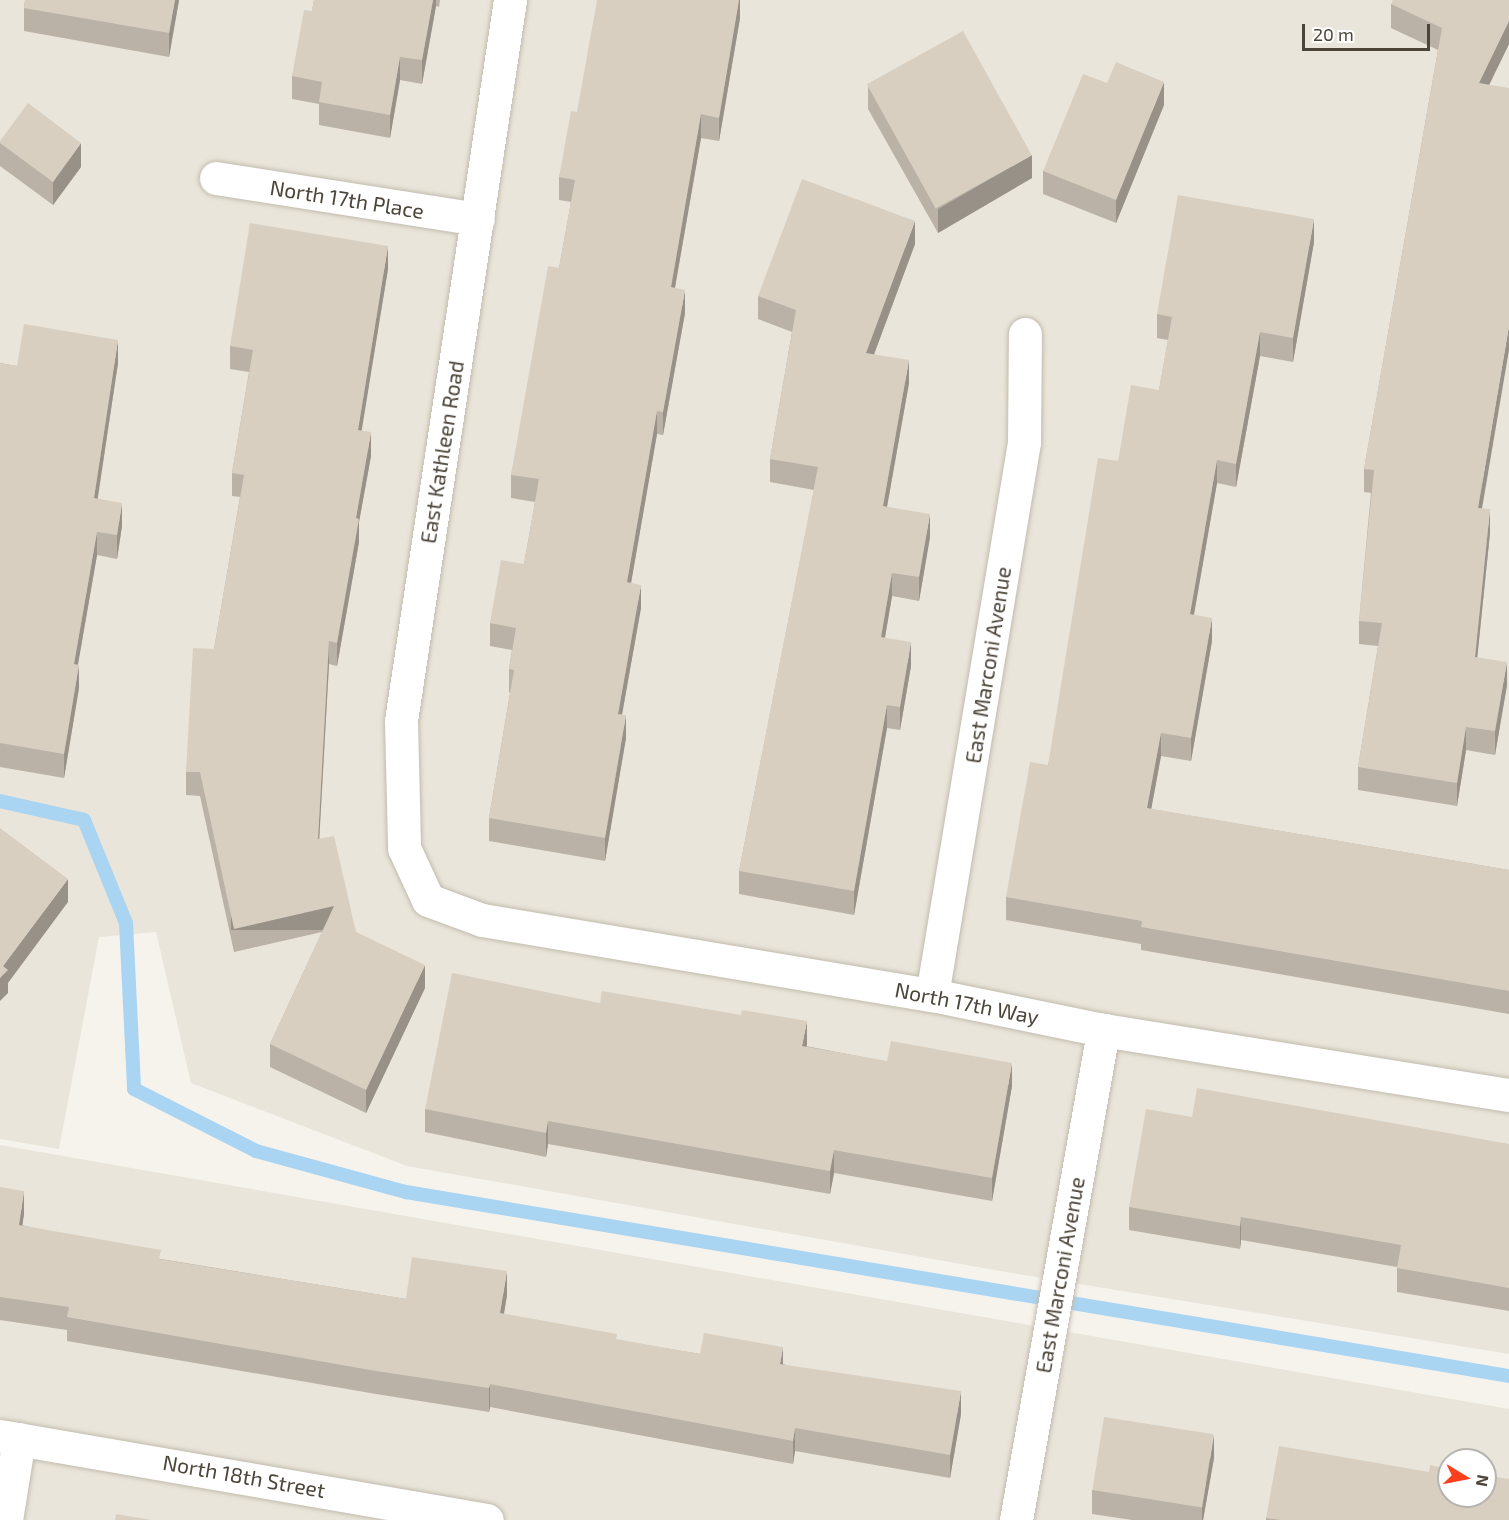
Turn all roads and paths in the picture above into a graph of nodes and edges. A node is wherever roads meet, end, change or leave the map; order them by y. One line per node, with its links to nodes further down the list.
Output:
1 (510, 0): 3 (street, East Kathleen Road)
2 (216, 178): 3 (street, North 17th Place)
3 (477, 219): 5 (street, East Kathleen Road)
4 (1024, 334): 6 (street, East Marconi Avenue)
5 (428, 900): 6 (street, North 17th Way)
6 (932, 995): 7 (street, North 17th Way)
7 (1103, 1030): 8 (street, North 17th Way); 12 (street, East Marconi Avenue)
8 (1509, 1095)
9 (10, 1437): 10 (street); 11 (street, North 18th Street)
10 (6, 1520)
11 (487, 1520)
12 (1016, 1520)

